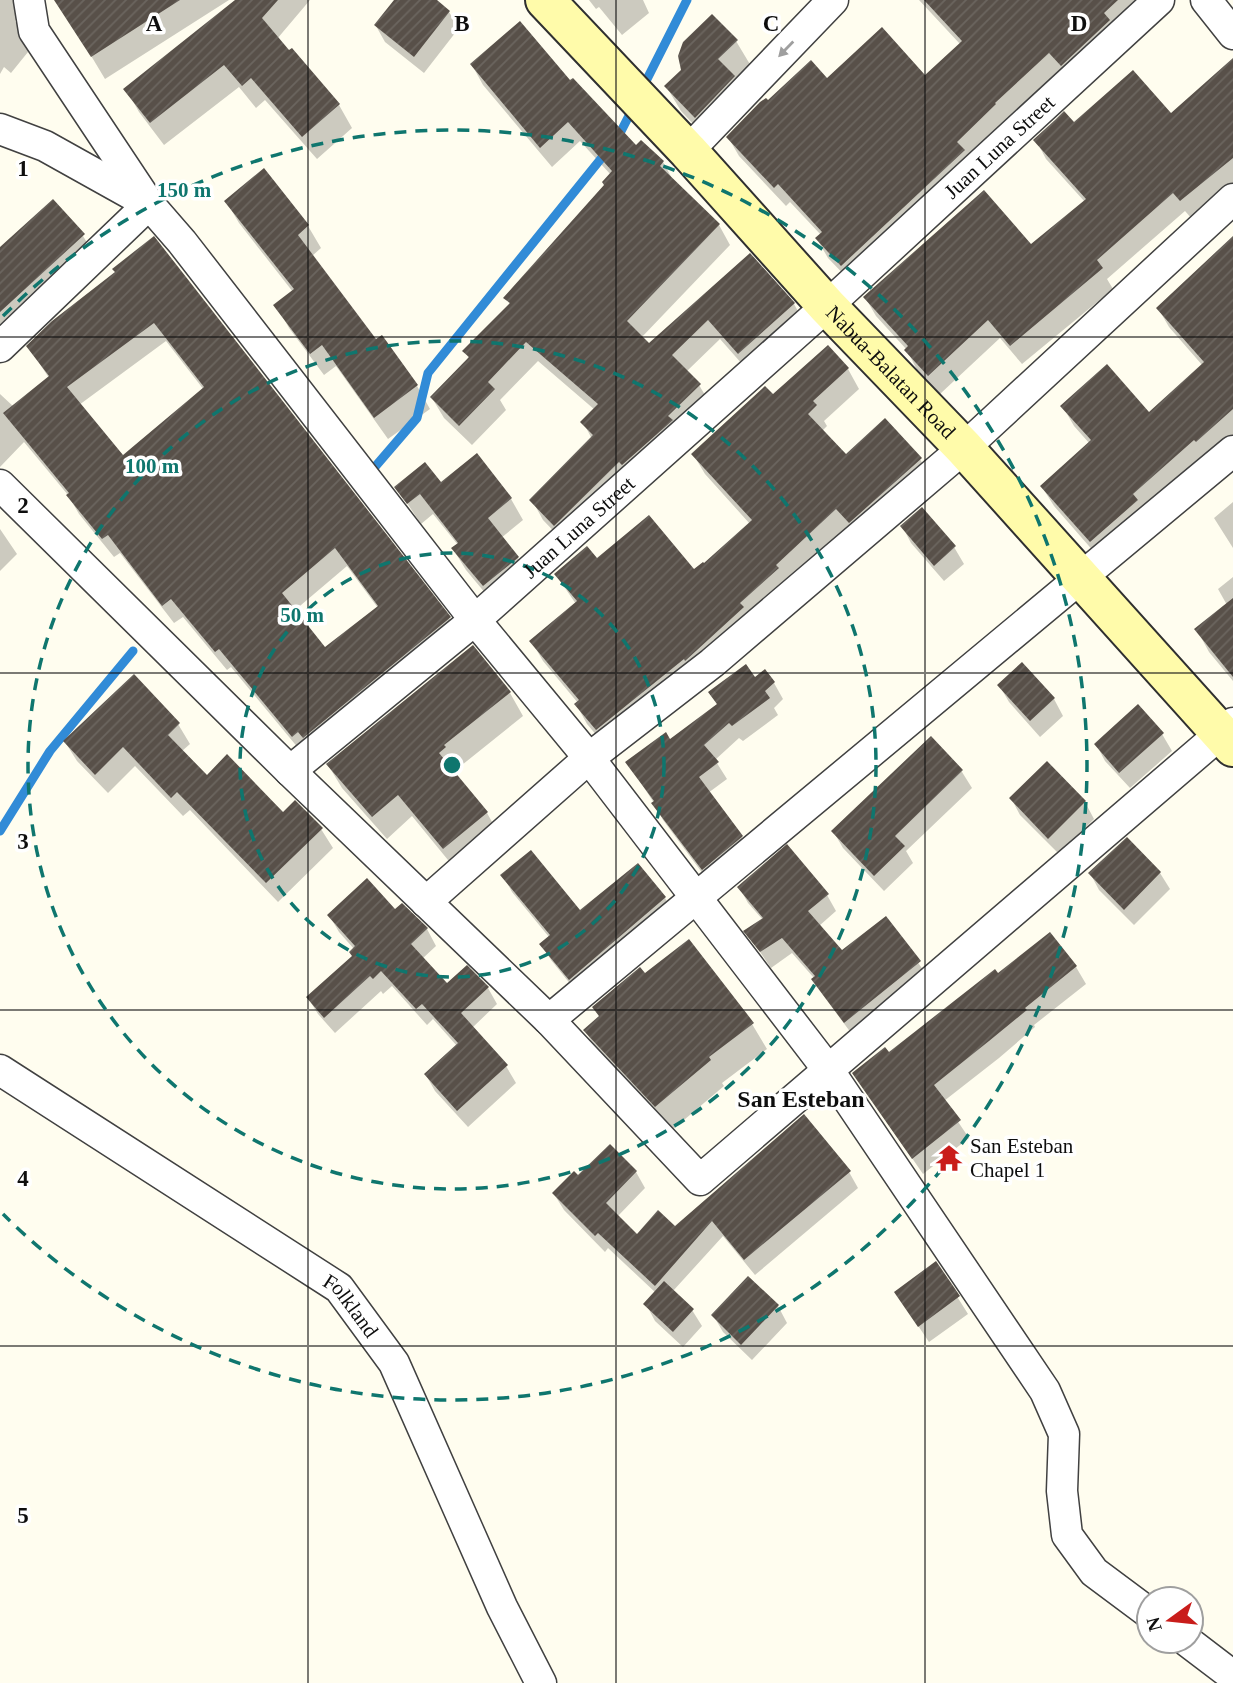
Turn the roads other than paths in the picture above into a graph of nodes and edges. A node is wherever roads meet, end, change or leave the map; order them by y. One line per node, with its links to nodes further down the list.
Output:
1 (29, 0): 10 (street)
2 (545, 0): 8 (main road, Nabua-Balatan Road)
3 (833, 0): 8 (street, one-way to 8)
4 (1159, 0): 11 (street, Juan Luna Street)
5 (1206, 0): 6 (street)
6 (1233, 34)
7 (0, 130): 10 (street)
8 (688, 151): 11 (main road, Nabua-Balatan Road)
9 (1233, 199): 13 (street)
10 (149, 204): 12 (street); 17 (street)
11 (827, 306): 13 (main road, Nabua-Balatan Road); 17 (street, Juan Luna Street)
12 (0, 347)
13 (964, 448): 16 (main road, Nabua-Balatan Road); 19 (street)
14 (1233, 451): 16 (street)
15 (0, 485): 20 (street)
16 (1081, 576): 18 (main road, Nabua-Balatan Road); 21 (street)
17 (475, 620): 19 (street); 20 (street, Juan Luna Street)
18 (1229, 734): 25 (street)
19 (589, 758): 21 (street); 22 (street)
20 (290, 771): 22 (street)
21 (695, 897): 23 (street); 25 (street)
22 (426, 902): 23 (street)
23 (550, 1020): 25 (street)
24 (0, 1070): 29 (street, Folkland)
25 (829, 1071): 26 (street)
26 (1135, 1603)
27 (1205, 1655): 28 (street)
28 (1233, 1676)
29 (541, 1683)

